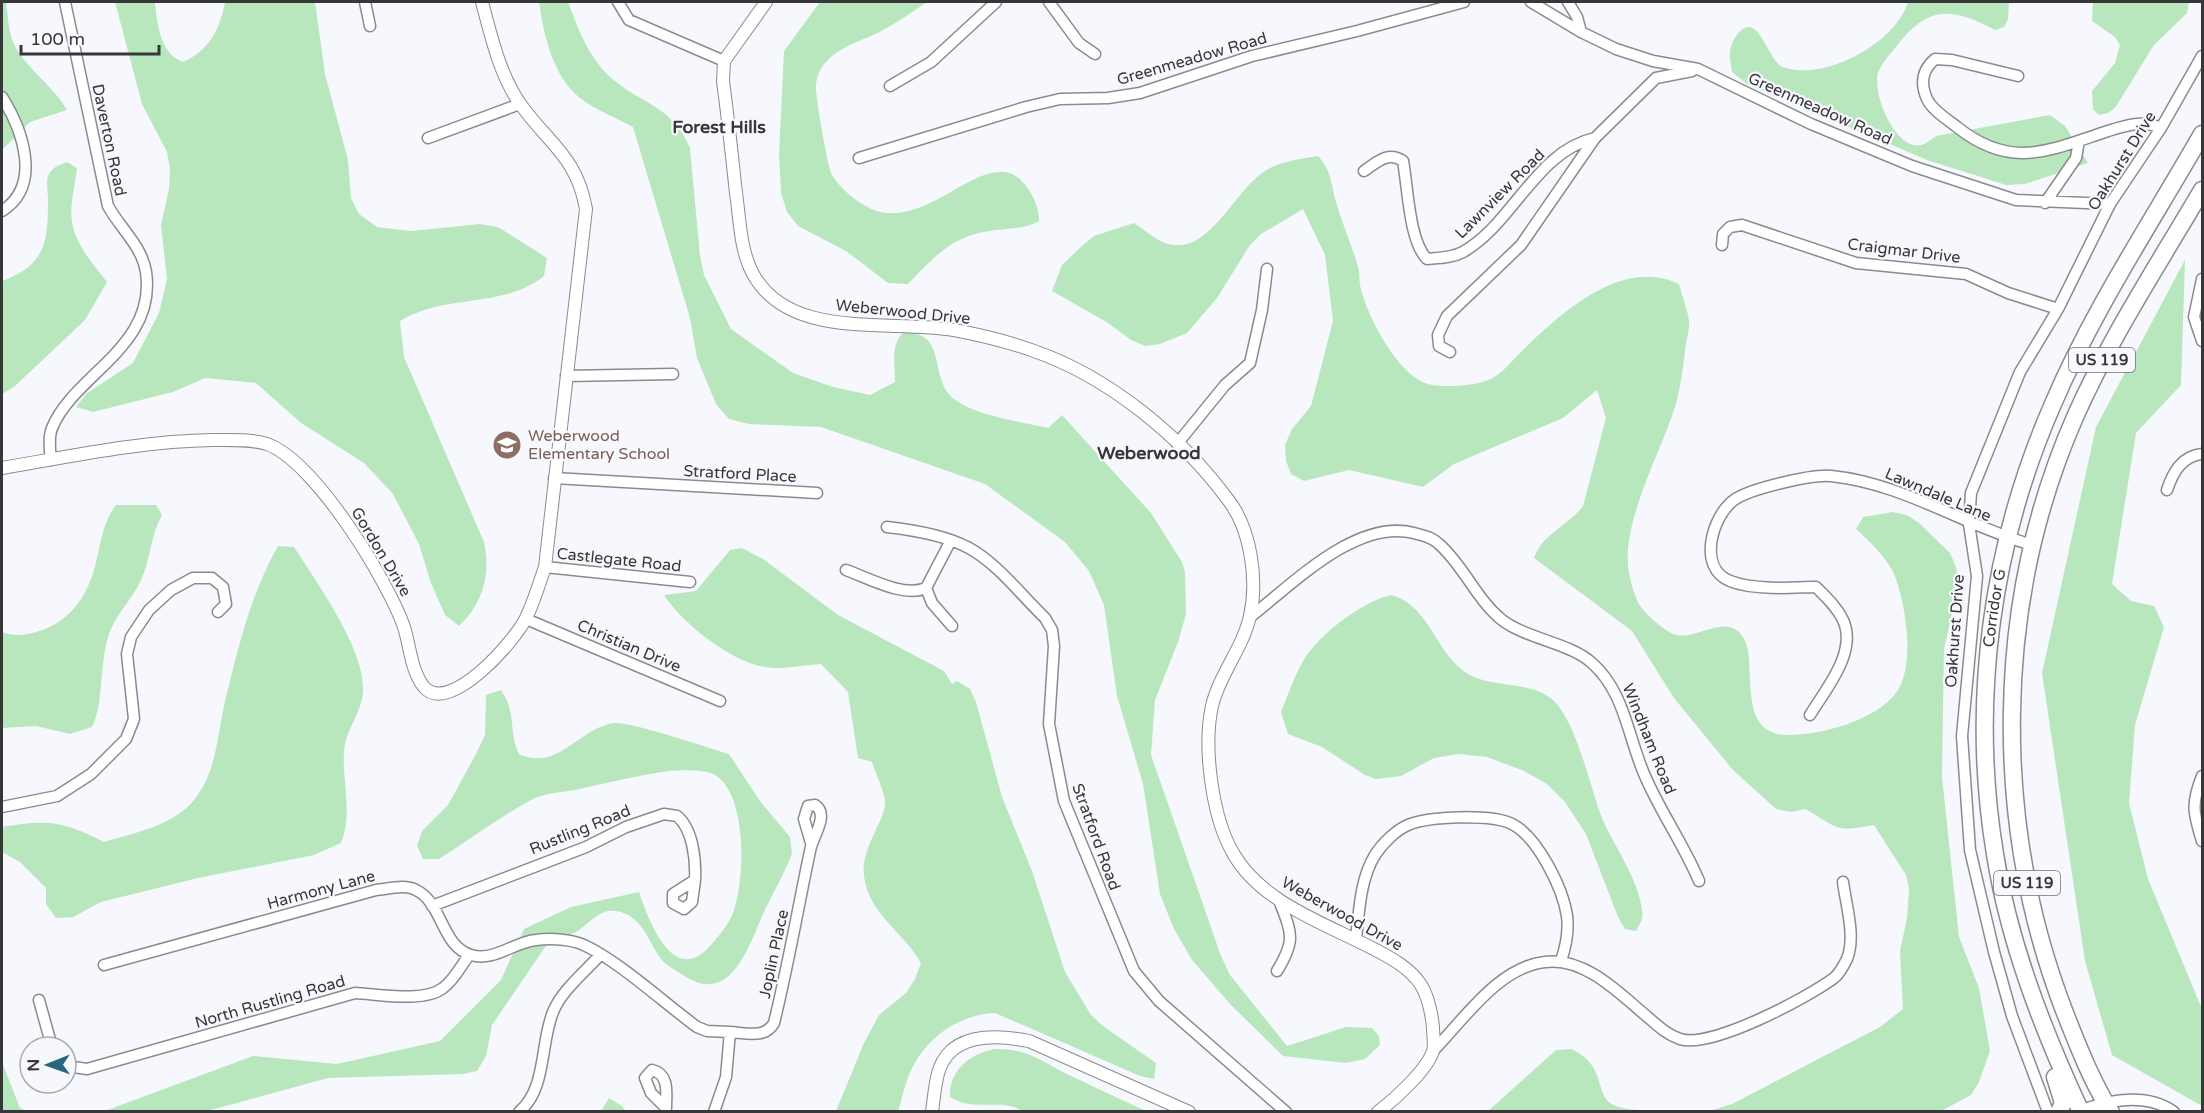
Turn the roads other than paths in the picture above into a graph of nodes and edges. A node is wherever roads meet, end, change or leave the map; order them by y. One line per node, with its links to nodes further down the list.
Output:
1 (65, 2): 44 (street, Daverton Road)
2 (365, 2): 11 (street)
3 (482, 2): 20 (street, Gordon Drive)
4 (618, 2): 15 (street)
5 (766, 2): 15 (street)
6 (996, 2): 18 (street)
7 (1049, 2): 13 (street)
8 (1464, 2): 27 (street, Greenmeadow Road)
9 (1531, 2): 12 (street, Greenmeadow Road)
10 (1568, 2): 12 (street)
11 (370, 26)
12 (1581, 32): 16 (street, Greenmeadow Road)
13 (1095, 54)
14 (2202, 56): 21 (street, Oakhurst Drive)
15 (724, 61): 42 (street, Weberwood Drive)
16 (1698, 69): 24 (street, Lawnview Road); 30 (street, Greenmeadow Road)
17 (2018, 76): 25 (street)
18 (890, 86)
19 (2, 97): 32 (street)
20 (520, 104): 23 (street); 39 (street, Gordon Drive)
21 (2161, 128): 25 (street); 31 (street, Oakhurst Drive)
22 (2202, 134): 51 (highway, Corridor G / US 119)
23 (428, 138)
24 (1595, 138): 28 (street, Lawnview Road); 38 (street, Lawnview Road)
25 (2079, 141): 30 (street)
26 (2202, 152): 41 (highway)
27 (859, 158)
28 (1364, 171)
29 (2202, 190): 41 (highway, US 119)
30 (2044, 203): 31 (street, Greenmeadow Road)
31 (2110, 204): 36 (street, Oakhurst Drive)
32 (2, 211)
33 (1722, 245): 36 (street, Craigmar Drive)
34 (1267, 269): 42 (street)
35 (2202, 279): 37 (street)
36 (2058, 309): 49 (street, Oakhurst Drive)
37 (2202, 341)
38 (1450, 352)
39 (566, 375): 40 (street); 46 (street, Gordon Drive)
40 (673, 375)
41 (2079, 408): 53 (highway, US 119)
42 (1177, 444): 59 (street, Weberwood Drive)
43 (2202, 454): 47 (street)
44 (51, 460): 45 (street, Gordon Drive); 60 (street, Gordon Drive)
45 (2, 468)
46 (554, 478): 48 (street, Stratford Place); 54 (street, Gordon Drive)
47 (2167, 490)
48 (817, 493)
49 (1969, 524): 51 (street, Lawndale Lane); 63 (street, Lawndale Lane); 94 (street, Oakhurst Drive)
50 (887, 527): 52 (street, Stratford Road)
51 (2007, 538): 53 (street, Lawndale Lane); 77 (highway, Corridor G / US 119)
52 (950, 542): 57 (street); 92 (street, Stratford Road)
53 (2032, 545): 85 (highway, Corridor G / US 119)
54 (545, 567): 56 (street, Castlegate Road); 60 (street, Gordon Drive)
55 (846, 570): 57 (street)
56 (690, 582)
57 (926, 588): 61 (street)
58 (218, 612): 65 (street)
59 (1250, 617): 69 (street, Windham Road); 71 (street, Weberwood Drive)
60 (526, 620): 62 (street, Christian Drive)
61 (952, 626)
62 (720, 701)
63 (1810, 715)
64 (2202, 776): 66 (street)
65 (2, 807)
66 (2202, 841)
67 (811, 843): 81 (street, Joplin Place)
68 (695, 879): 72 (street, Rustling Road)
69 (1699, 881)
70 (1843, 882): 76 (street)
71 (1279, 900): 73 (street, Weberwood Drive); 79 (street)
72 (432, 906): 74 (street, Harmony Lane); 78 (street, Harmony Lane)
73 (1356, 939): 76 (street); 83 (street, Weberwood Drive)
74 (469, 955): 75 (street); 84 (street, North Rustling Road)
75 (600, 955): 81 (street); 87 (street)
76 (1561, 961): 83 (street)
77 (2022, 964): 88 (highway, Corridor G / US 119); 95 (highway)
78 (104, 965)
79 (1277, 971)
80 (39, 1000): 82 (street)
81 (730, 1032): 89 (street)
82 (49, 1035)
83 (1434, 1050): 93 (street)
84 (78, 1068)
85 (2108, 1107): 86 (street); 88 (street)
86 (2160, 1108): 96 (street)
87 (528, 1109)
88 (2079, 1111)
89 (714, 1112)
90 (932, 1112): 91 (street)
91 (1190, 1112)
92 (1286, 1112)
93 (1378, 1112)
94 (2048, 1112)
95 (2059, 1112)
96 (2174, 1112)

